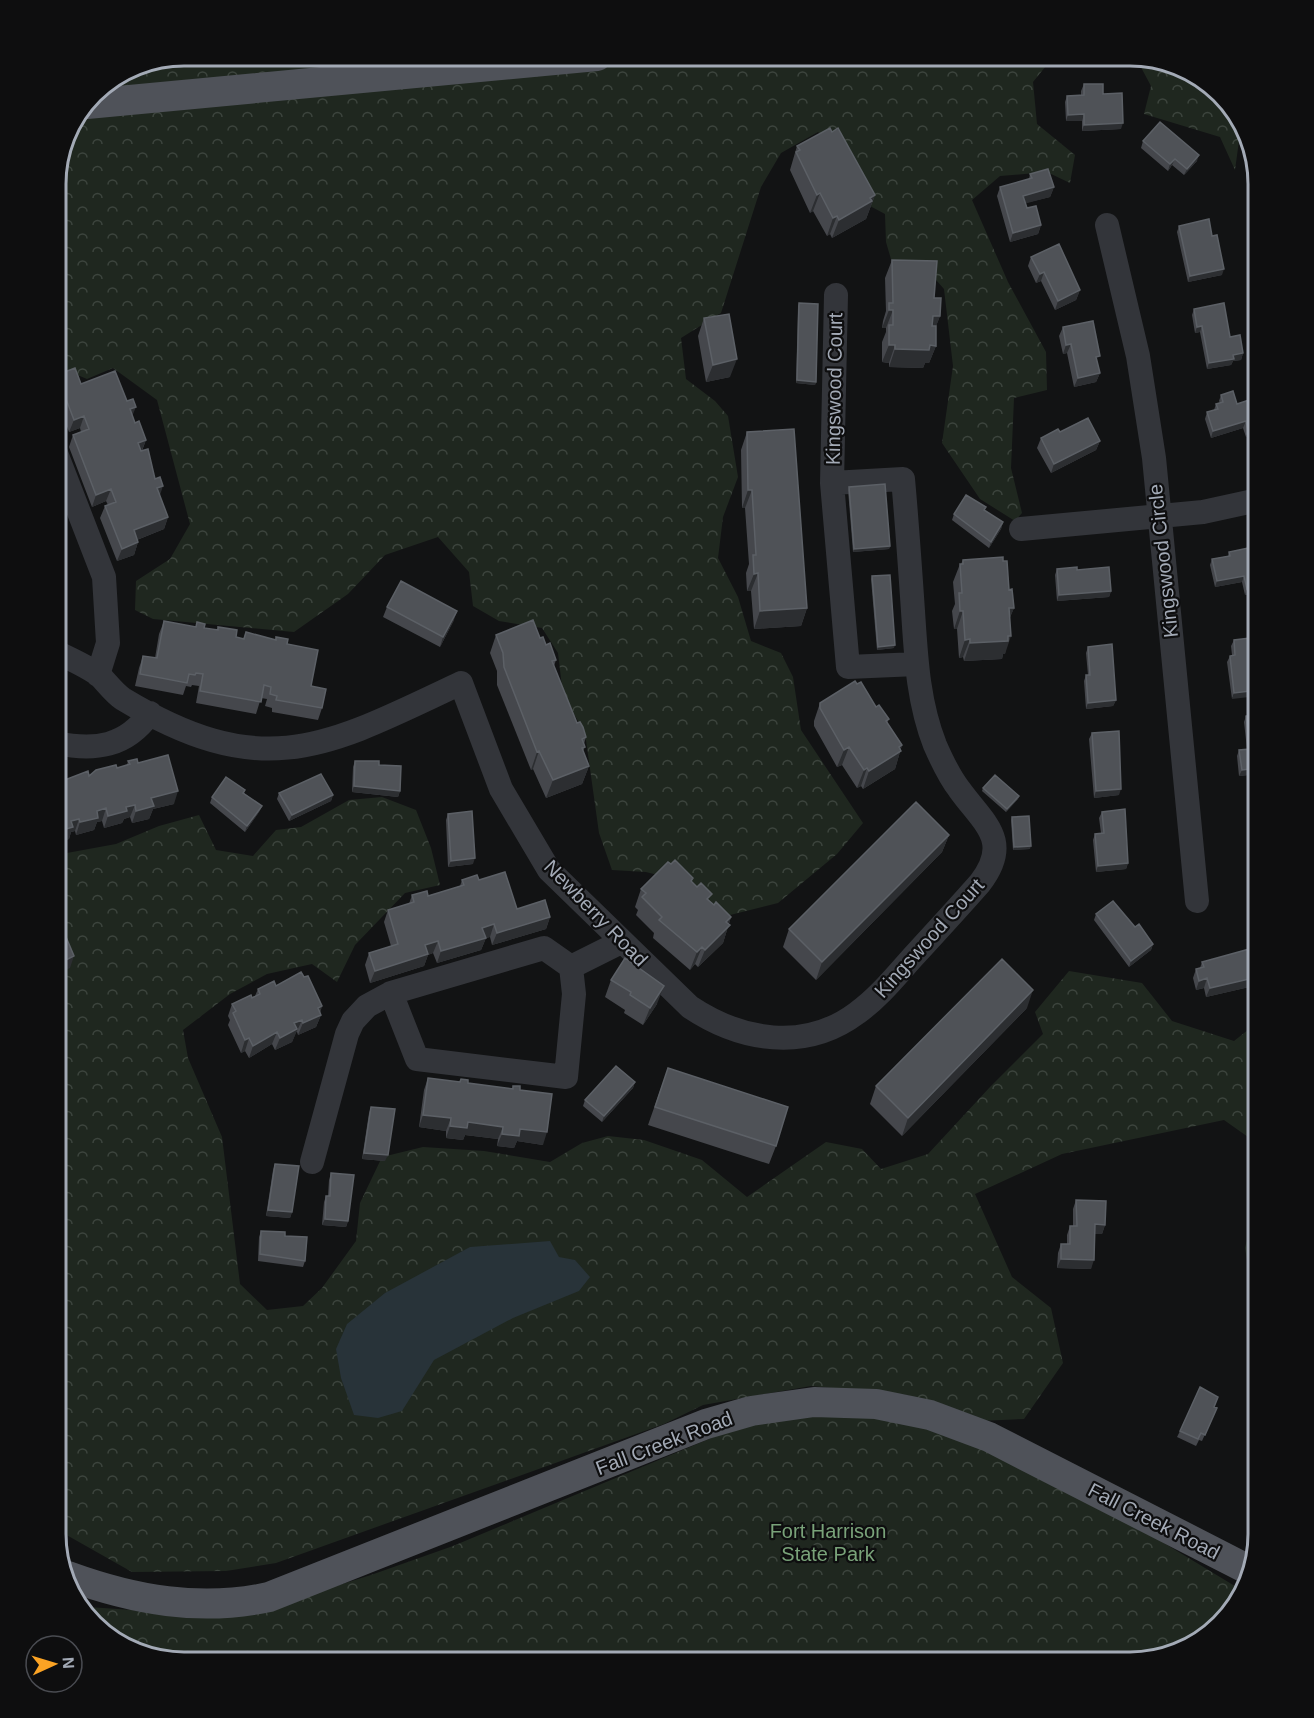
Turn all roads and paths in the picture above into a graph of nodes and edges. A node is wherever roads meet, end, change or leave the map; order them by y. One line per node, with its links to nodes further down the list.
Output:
1 (491, 66): 2 (main road)
2 (99, 103)
3 (1107, 225): 8 (street, Kingswood Circle)
4 (836, 295): 6 (street, Kingswood Court)
5 (66, 479): 12 (street)
6 (832, 483): 11 (street, Kingswood Court); 11 (street, Kingswood Court)
7 (1248, 503): 8 (street)
8 (1160, 517): 9 (street); 15 (street, Kingswood Circle)
9 (1021, 529)
10 (66, 657): 12 (street, Newberry Road)
11 (917, 664): 19 (street, Kingswood Court)
12 (98, 675): 13 (street, Newberry Road)
13 (150, 713): 14 (street); 16 (street, Newberry Road)
14 (66, 744)
15 (1197, 901)
16 (621, 942): 17 (street); 19 (street, Newberry Road)
17 (571, 968): 18 (street); 18 (street)
18 (391, 993): 20 (street)
19 (792, 1037)
20 (312, 1162)
21 (1243, 1567): 22 (main road, Fall Creek Road)
22 (75, 1578)

